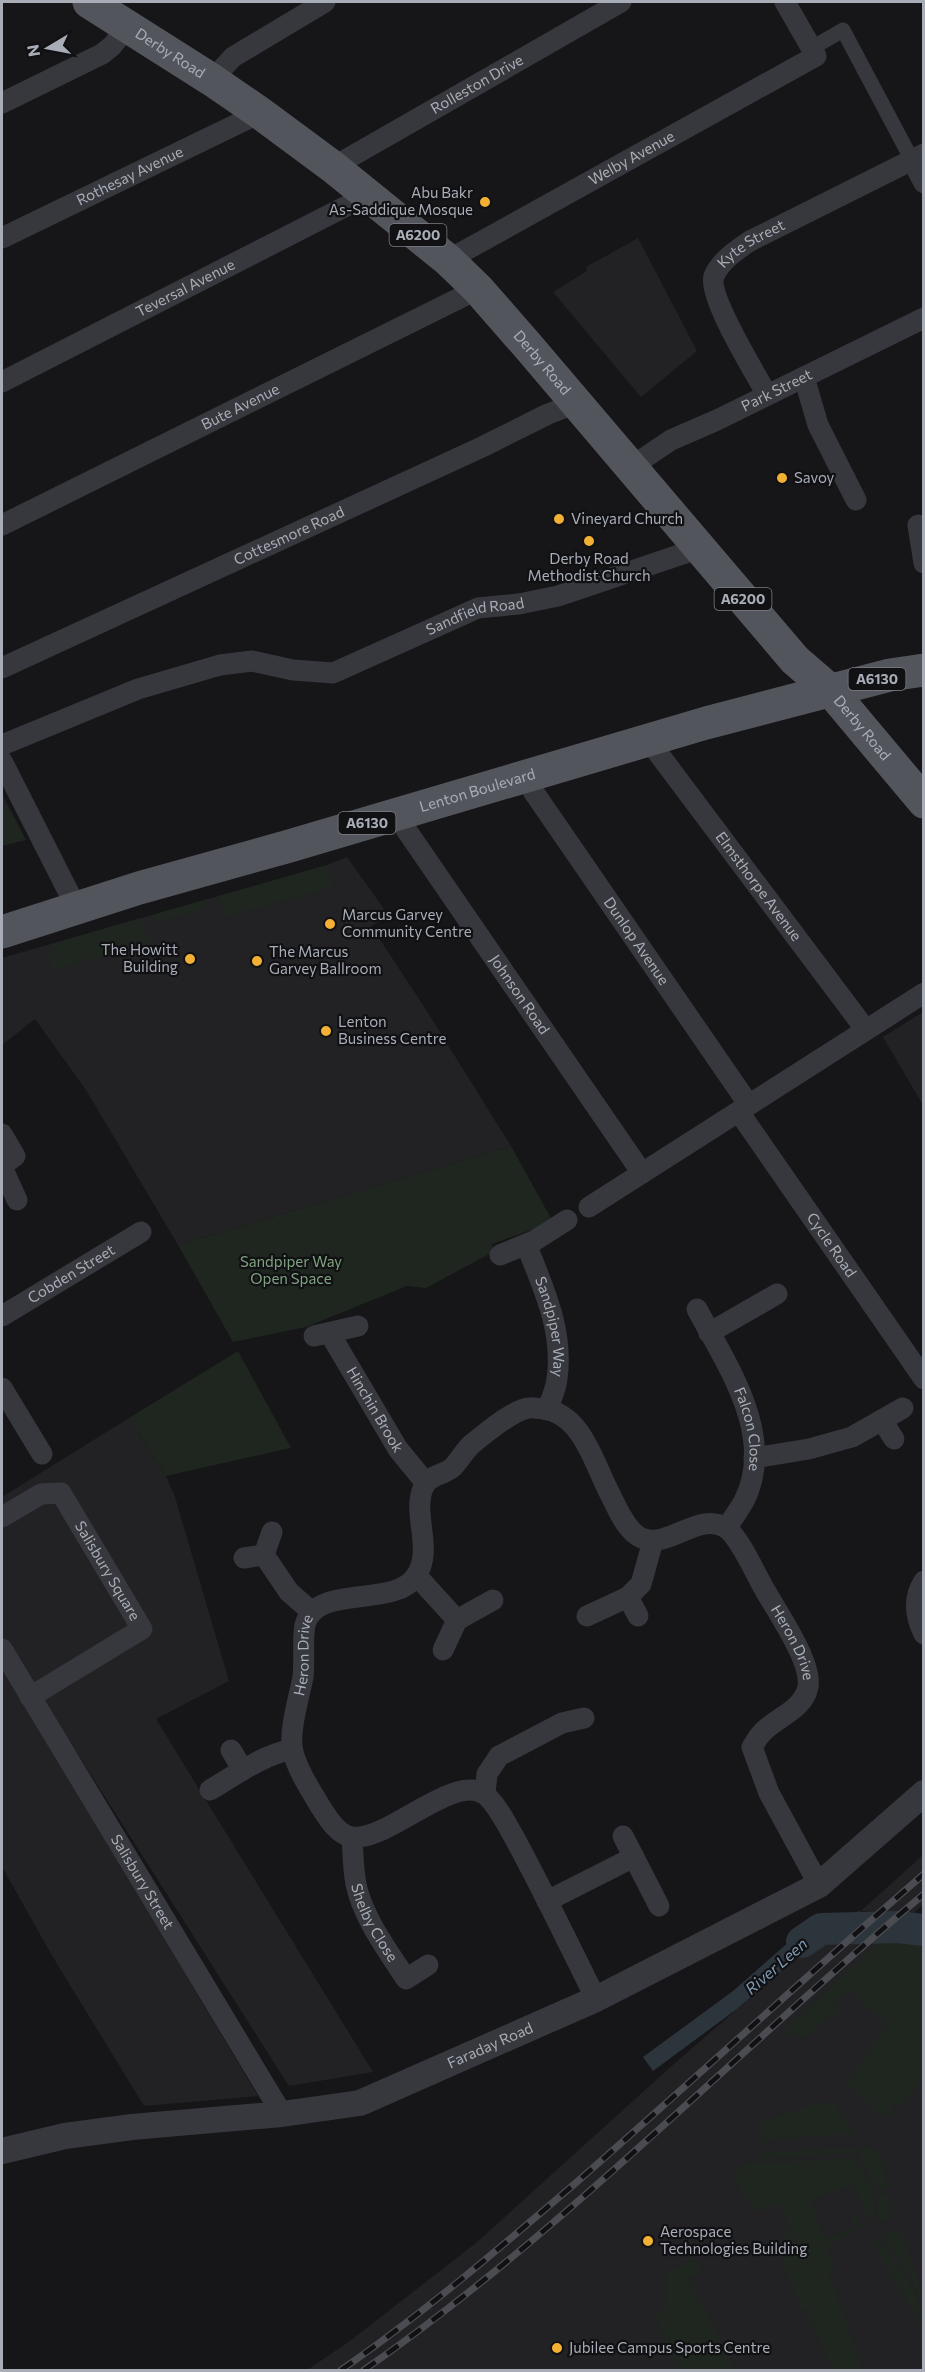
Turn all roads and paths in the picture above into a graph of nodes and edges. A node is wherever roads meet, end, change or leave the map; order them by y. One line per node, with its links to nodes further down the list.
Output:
1 (89, 2): 5 (main road, Derby Road / A6200)
2 (325, 2): 7 (street)
3 (621, 2): 11 (street, Rolleston Drive)
4 (785, 2): 6 (street)
5 (128, 26): 7 (main road, Derby Road / A6200); 8 (street)
6 (814, 52): 10 (street); 15 (street, Welby Avenue)
7 (212, 80): 9 (main road, Derby Road / A6200)
8 (2, 103)
9 (260, 113): 11 (main road, Derby Road / A6200); 14 (street, Rothesay Avenue)
10 (918, 157): 12 (street); 20 (street, Kyte Street)
11 (333, 167): 13 (main road, Derby Road / A6200)
12 (924, 183)
13 (368, 195): 15 (main road, Derby Road / A6200); 19 (street, Teversal Avenue)
14 (2, 238)
15 (448, 260): 16 (main road, Derby Road / A6200)
16 (463, 296): 21 (main road, Derby Road / A6200); 24 (street, Bute Avenue)
17 (924, 318): 18 (street, Park Street)
18 (804, 377): 20 (street, Park Street); 23 (street)
19 (2, 382)
20 (767, 395): 22 (street, Park Street)
21 (577, 403): 22 (main road, Derby Road / A6200); 28 (street, Cottesmore Road)
22 (631, 467): 26 (main road, Derby Road / A6200)
23 (856, 500)
24 (2, 525)
25 (918, 525): 27 (street)
26 (700, 548): 30 (main road, Derby Road / A6200); 32 (street, Sandfield Road)
27 (924, 563)
28 (2, 668)
29 (924, 670): 30 (main road, Lenton Boulevard / A6130)
30 (831, 691): 31 (main road, Lenton Boulevard / A6130); 35 (main road, Derby Road / A6200)
31 (649, 741): 34 (main road, Lenton Boulevard / A6130); 40 (street, Elmsthorpe Avenue)
32 (2, 745)
33 (2, 761): 37 (street)
34 (528, 776): 36 (main road, Lenton Boulevard / A6130); 41 (street, Dunlop Avenue)
35 (924, 802)
36 (400, 813): 37 (main road, Lenton Boulevard / A6130); 44 (street, Johnson Road)
37 (74, 908): 38 (main road, Lenton Boulevard / A6130)
38 (2, 932)
39 (924, 993): 40 (street)
40 (867, 1030): 41 (street)
41 (744, 1109): 44 (street); 56 (street, Cycle Road)
42 (2, 1134): 43 (street)
43 (2, 1166): 45 (street)
44 (642, 1173): 46 (street)
45 (17, 1200)
46 (589, 1207)
47 (567, 1220): 49 (street)
48 (141, 1232): 53 (street, Cobden Street)
49 (526, 1244): 50 (street); 59 (street, Sandpiper Way)
50 (500, 1255)
51 (777, 1294): 55 (street)
52 (697, 1309): 55 (street, Falcon Close)
53 (2, 1316)
54 (358, 1326): 64 (street, Hinchin Brook)
55 (709, 1333): 63 (street, Falcon Close)
56 (924, 1379)
57 (2, 1388): 62 (street)
58 (903, 1407): 60 (street)
59 (547, 1410): 64 (street); 68 (street)
60 (882, 1420): 61 (street); 63 (street)
61 (894, 1439)
62 (42, 1454)
63 (754, 1458): 66 (street, Falcon Close)
64 (425, 1482): 69 (street)
65 (2, 1517): 80 (street, Salisbury Square)
66 (726, 1528): 68 (street); 91 (street, Heron Drive)
67 (272, 1532): 73 (street)
68 (653, 1541): 71 (street)
69 (417, 1575): 73 (street, Heron Drive); 76 (street)
70 (924, 1581): 77 (street)
71 (628, 1597): 74 (street); 75 (street)
72 (493, 1600): 76 (street)
73 (312, 1612): 82 (street, Heron Drive)
74 (587, 1616)
75 (638, 1616)
76 (457, 1620): 79 (street)
77 (924, 1634)
78 (2, 1649): 80 (street, Salisbury Street)
79 (443, 1650)
80 (30, 1697): 96 (street, Salisbury Street)
81 (584, 1718): 87 (street)
82 (292, 1749): 84 (street); 89 (street)
83 (231, 1750): 84 (street)
84 (243, 1770): 85 (street)
85 (210, 1790)
86 (924, 1793): 91 (street, Faraday Road)
87 (484, 1794): 89 (street); 92 (street)
88 (623, 1836): 90 (street)
89 (352, 1837): 94 (street, Shelby Close)
90 (634, 1857): 92 (street); 93 (street)
91 (819, 1885): 95 (street, Faraday Road)
92 (547, 1900): 95 (street)
93 (659, 1906)
94 (428, 1965)
95 (596, 1999): 96 (street, Faraday Road)
96 (282, 2114): 97 (street, Faraday Road)
97 (2, 2151)

